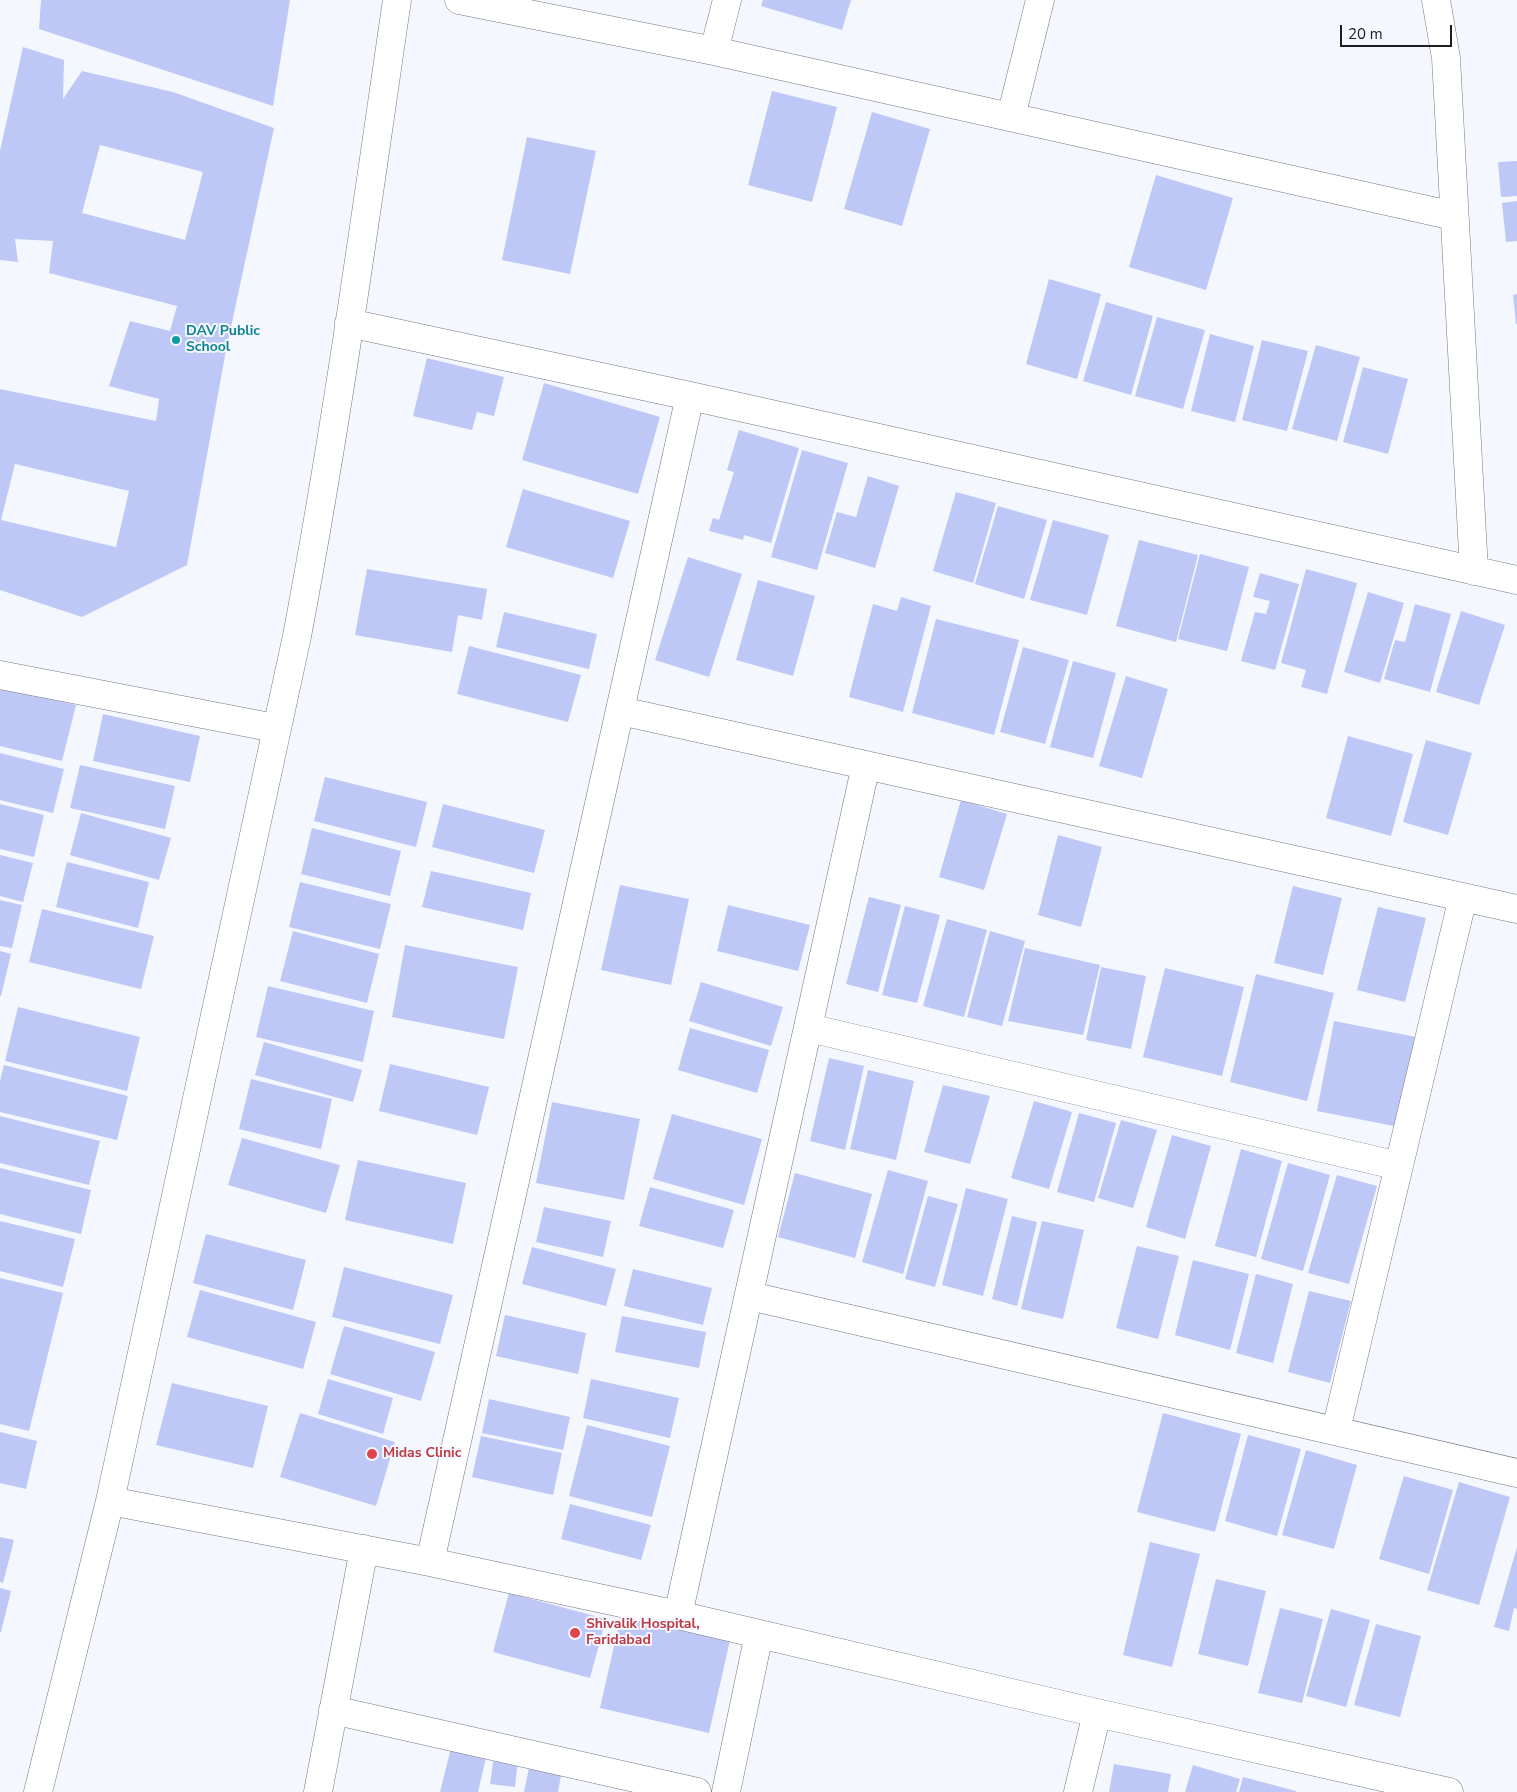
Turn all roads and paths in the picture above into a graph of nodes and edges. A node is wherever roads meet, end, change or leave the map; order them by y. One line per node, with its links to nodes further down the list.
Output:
1 (397, 0): 9 (street)
2 (459, 0): 6 (street)
3 (727, 0): 6 (street)
4 (1040, 0): 7 (street)
5 (1436, 0): 8 (street)
6 (714, 51): 7 (street)
7 (1011, 117): 8 (street)
8 (1454, 216): 11 (street)
9 (349, 324): 10 (street); 15 (street)
10 (690, 396): 11 (street); 14 (street)
11 (1474, 571): 12 (street)
12 (1517, 580)
13 (0, 675): 15 (street)
14 (621, 710): 16 (street); 26 (street)
15 (275, 728): 24 (street)
16 (866, 765): 17 (street); 19 (street)
17 (1463, 898): 18 (street); 20 (street)
18 (1517, 909)
19 (809, 1028): 20 (street); 21 (street)
20 (1399, 1166): 22 (street)
21 (750, 1296): 22 (street); 27 (street)
22 (1336, 1430): 23 (street)
23 (1517, 1472)
24 (110, 1501): 25 (street); 31 (street)
25 (364, 1549): 26 (street); 29 (street)
26 (430, 1562): 27 (street)
27 (678, 1615): 28 (street)
28 (759, 1634): 30 (street); 34 (street)
29 (333, 1710): 32 (street); 33 (street)
30 (1097, 1714): 35 (street); 36 (street)
31 (38, 1792)
32 (318, 1792)
33 (697, 1792)
34 (726, 1792)
35 (1078, 1792)
36 (1449, 1792)

